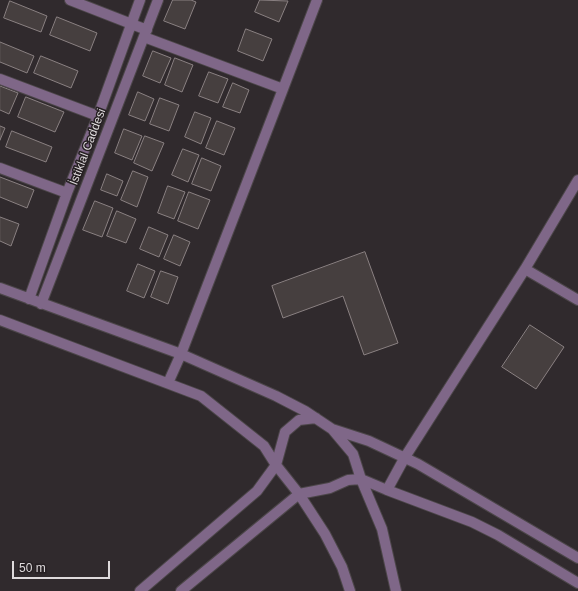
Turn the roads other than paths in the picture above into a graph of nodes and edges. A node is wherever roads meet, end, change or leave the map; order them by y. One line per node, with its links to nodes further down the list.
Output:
1 (70, 0): 5 (street)
2 (140, 0): 5 (street, İstiklal Caddesi)
3 (158, 0): 6 (street, İstiklal Caddesi)
4 (317, 0): 8 (street)
5 (131, 24): 6 (street); 9 (street, İstiklal Caddesi)
6 (145, 34): 8 (street); 17 (street, İstiklal Caddesi)
7 (0, 79): 9 (street)
8 (283, 89): 19 (street)
9 (98, 116): 12 (street, İstiklal Caddesi)
10 (0, 168): 12 (street)
11 (578, 180): 13 (street)
12 (67, 193): 15 (street, İstiklal Caddesi)
13 (525, 269): 16 (street); 23 (street)
14 (0, 288): 15 (street)
15 (29, 299): 17 (street)
16 (578, 300)
17 (41, 304): 19 (street)
18 (0, 320): 20 (street)
19 (180, 354): 20 (street); 21 (street)
20 (168, 384): 24 (street)
21 (316, 418): 22 (street); 24 (street)
22 (332, 429): 23 (street); 25 (street)
23 (405, 457): 26 (street); 28 (street)
24 (276, 465): 27 (street); 30 (street)
25 (361, 478): 26 (street); 27 (street); 33 (street)
26 (387, 490): 29 (street)
27 (299, 494): 31 (street); 32 (street)
28 (578, 558)
29 (578, 583)
30 (140, 591)
31 (181, 591)
32 (350, 591)
33 (396, 591)

